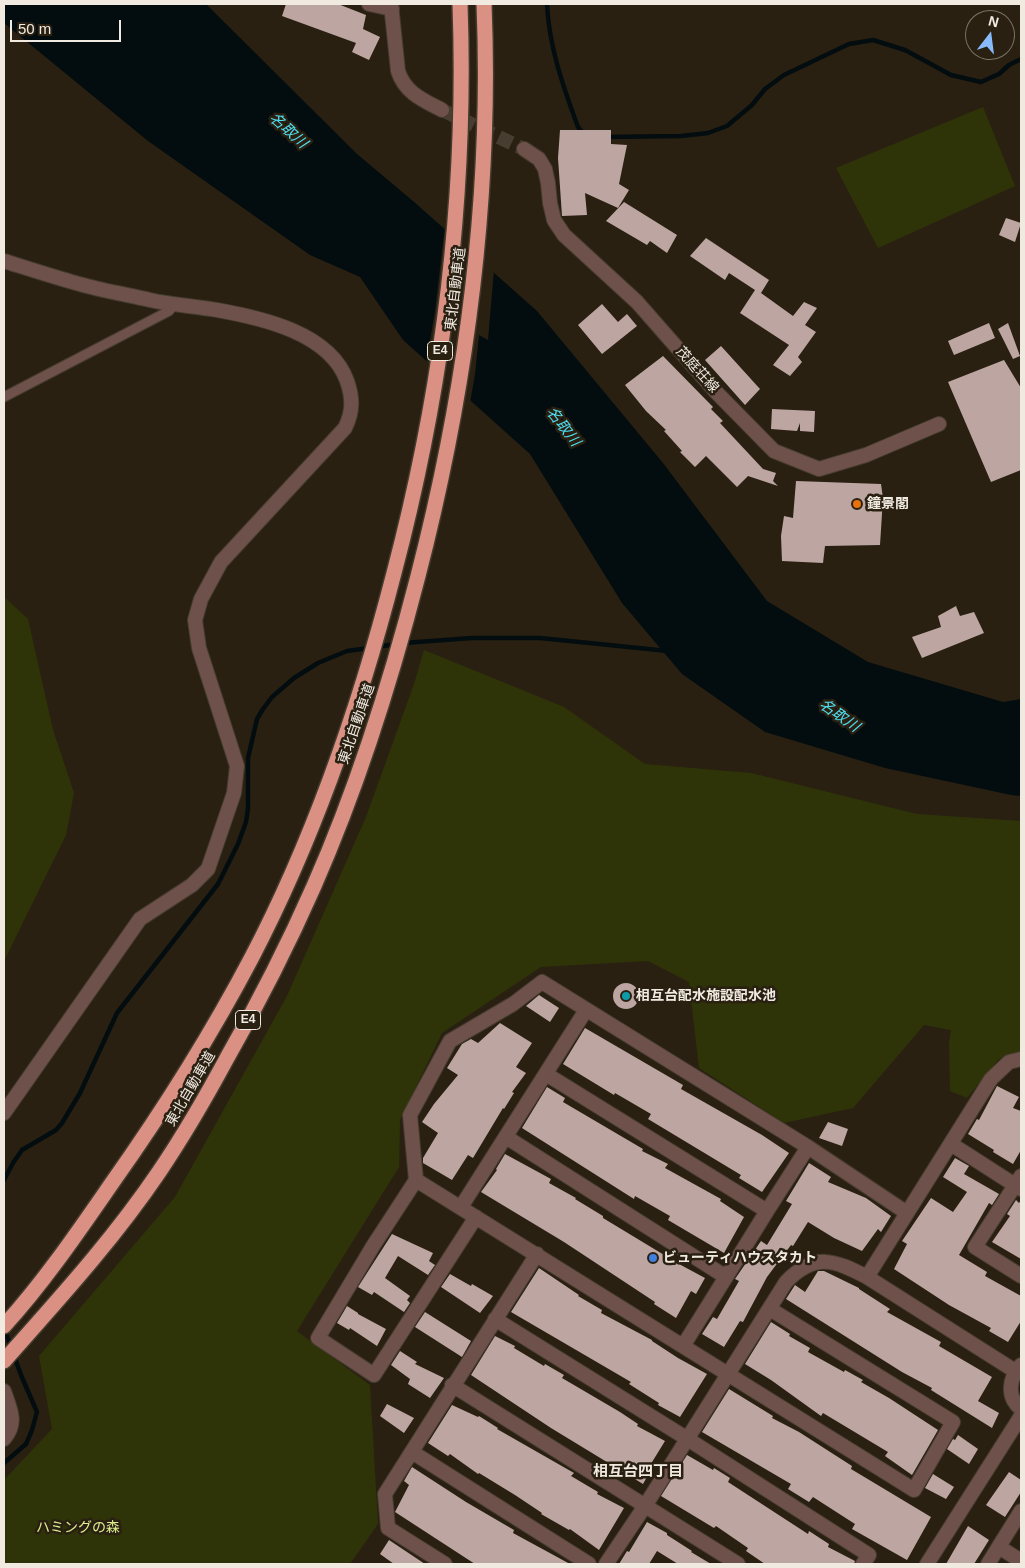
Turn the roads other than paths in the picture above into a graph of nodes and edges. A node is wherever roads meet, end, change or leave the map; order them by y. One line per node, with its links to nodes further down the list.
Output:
1 (369, 4): 6 (street)
2 (451, 4): 8 (highway)
3 (460, 4): 8 (highway, 東北自動車道 / E4)
4 (484, 4): 10 (highway, 東北自動車道 / E4)
5 (494, 4): 10 (highway)
6 (392, 6): 7 (street)
7 (442, 110)
8 (460, 138): 34 (highway, 東北自動車道 / E4)
9 (524, 149): 14 (street, 茂庭荘線)
10 (484, 211): 36 (highway, 東北自動車道 / E4)
11 (4, 261): 12 (street)
12 (174, 305): 13 (lane); 18 (street)
13 (4, 397)
14 (939, 424)
15 (586, 1010): 17 (street); 21 (street); 22 (street)
16 (1021, 1059): 20 (street)
17 (546, 1074): 19 (street); 25 (street)
18 (4, 1113)
19 (506, 1137): 24 (street); 30 (street)
20 (951, 1144): 23 (street); 26 (street)
21 (808, 1147): 25 (street); 26 (street)
22 (416, 1180): 24 (street); 27 (street)
23 (1019, 1183): 29 (street)
24 (461, 1207): 27 (street)
25 (767, 1211): 30 (street)
26 (908, 1212): 31 (street)
27 (476, 1217): 28 (street)
28 (538, 1254): 33 (street); 35 (street)
29 (1021, 1276)
30 (726, 1277): 35 (street)
31 (868, 1277): 32 (street); 37 (street)
32 (770, 1309): 38 (street); 38 (street)
33 (495, 1319): 39 (street); 43 (street)
34 (4, 1326)
35 (682, 1346): 38 (street)
36 (4, 1361)
37 (1018, 1368): 41 (street)
38 (727, 1375): 43 (street)
39 (452, 1385): 45 (street); 46 (street)
40 (4, 1391): 44 (street)
41 (1021, 1409)
42 (1021, 1416): 55 (street)
43 (686, 1438): 46 (street); 54 (street)
44 (4, 1439)
45 (412, 1452): 50 (street); 51 (street)
46 (645, 1506): 52 (street); 53 (street)
47 (1021, 1511): 48 (street)
48 (999, 1547): 49 (street); 56 (street)
49 (1021, 1561)
50 (445, 1564)
51 (589, 1564)
52 (606, 1564)
53 (738, 1564)
54 (863, 1564)
55 (927, 1564)
56 (988, 1564)

